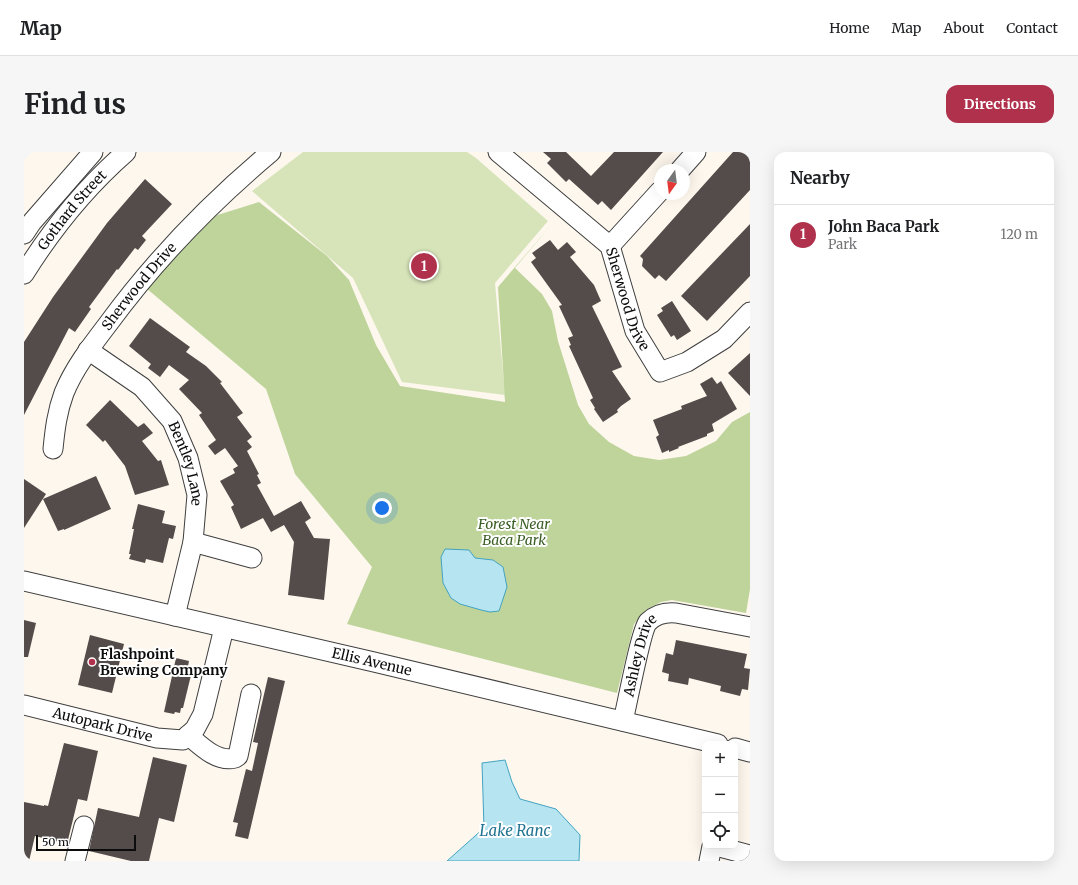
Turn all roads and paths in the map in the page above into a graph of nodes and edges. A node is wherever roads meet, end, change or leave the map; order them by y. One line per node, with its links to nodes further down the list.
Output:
1 (93, 152): 8 (street, Gothard Street)
2 (126, 152): 10 (street, Gothard Street)
3 (696, 152): 6 (street)
4 (504, 154): 9 (street, Sherwood Drive)
5 (259, 156): 12 (street, Sherwood Drive)
6 (685, 164)
7 (654, 198): 9 (street)
8 (24, 234)
9 (610, 246): 11 (street, Sherwood Drive)
10 (24, 274)
11 (750, 312)
12 (88, 350): 13 (street, Sherwood Drive); 14 (street, Bentley Lane)
13 (53, 449)
14 (193, 542): 15 (street); 17 (street, Bentley Lane)
15 (252, 558)
16 (24, 581): 17 (street, Ellis Avenue)
17 (175, 616): 19 (street, Ellis Avenue)
18 (750, 627): 22 (street, Ashley Drive)
19 (224, 628): 22 (street, Ellis Avenue); 23 (street)
20 (251, 694): 23 (street)
21 (24, 705): 23 (street, Autopark Drive)
22 (623, 721): 24 (street, Ellis Avenue)
23 (186, 737)
24 (706, 741)
25 (738, 749): 26 (street)
26 (750, 752)
27 (84, 826): 31 (street)
28 (711, 849): 32 (street)
29 (727, 849): 30 (street)
30 (750, 855)
31 (75, 861)
32 (709, 861)

